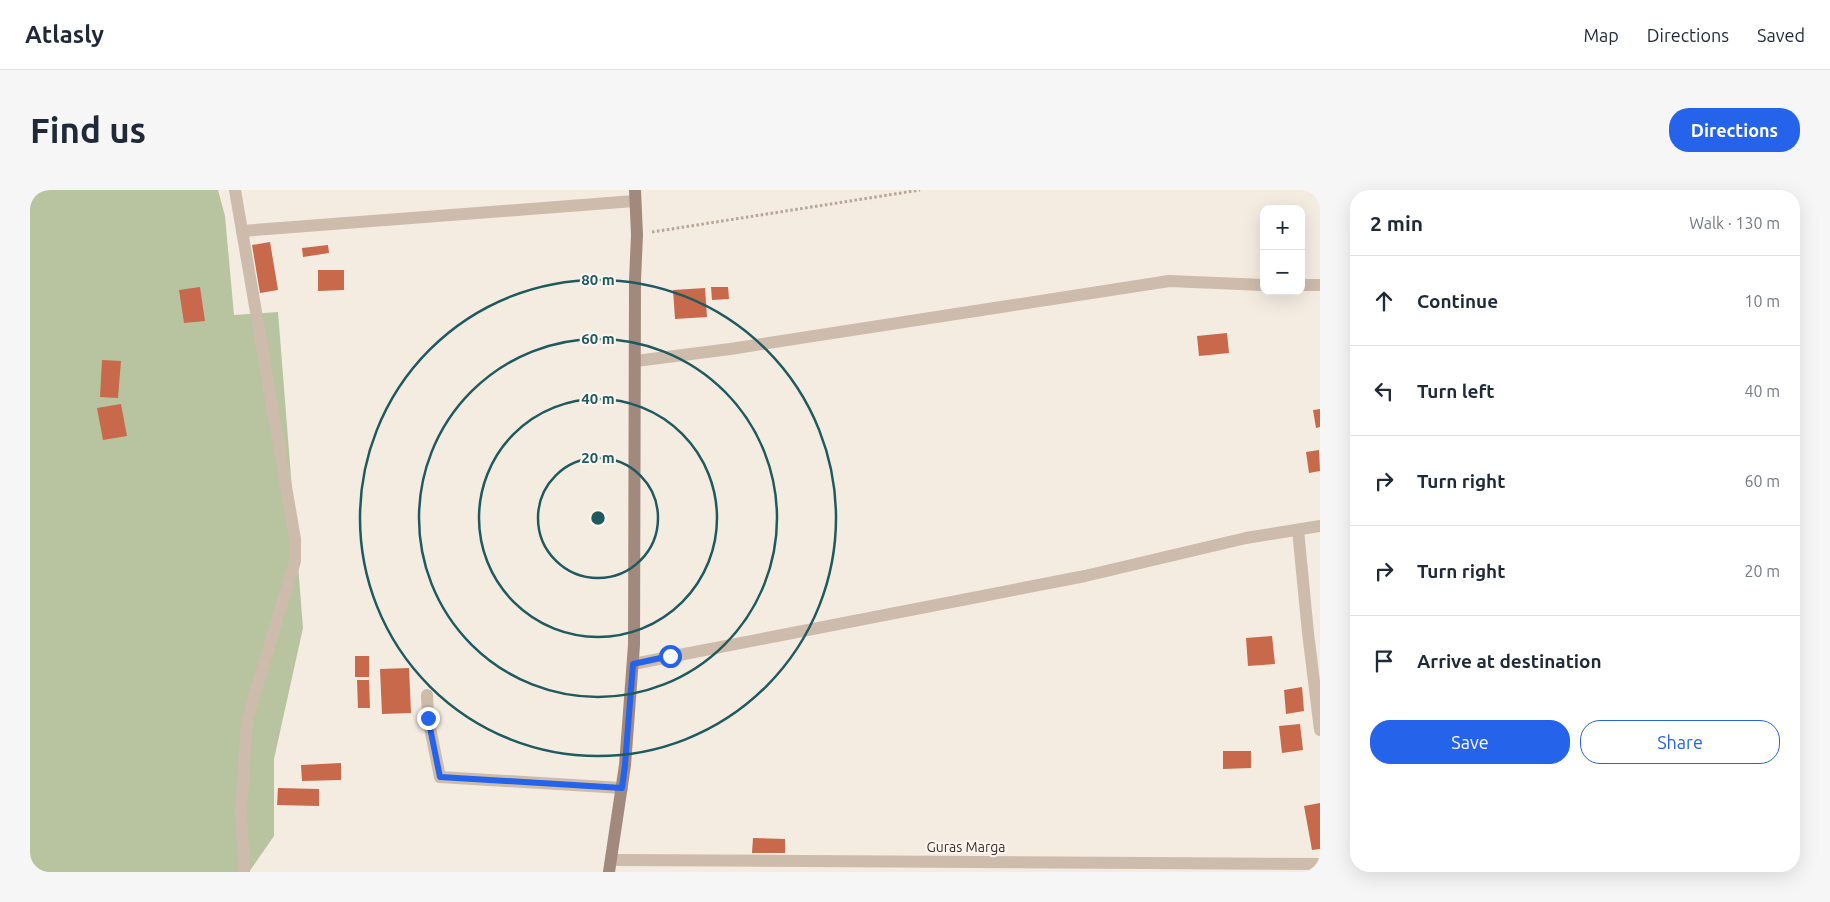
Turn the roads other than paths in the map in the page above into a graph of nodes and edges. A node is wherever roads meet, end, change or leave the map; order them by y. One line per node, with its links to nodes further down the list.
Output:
1 (235, 190): 3 (street)
2 (635, 195): 3 (street); 7 (main road)
3 (242, 230): 16 (street)
4 (1260, 285): 7 (street)
5 (1305, 285): 6 (street)
6 (1320, 285)
7 (636, 360): 10 (main road)
8 (1320, 526): 9 (street)
9 (1298, 530): 10 (street); 12 (street)
10 (633, 664): 13 (main road)
11 (427, 695): 13 (street)
12 (1320, 730)
13 (622, 788): 15 (main road)
14 (1320, 864): 15 (street, Guras Marga)
15 (610, 866)
16 (244, 872)

